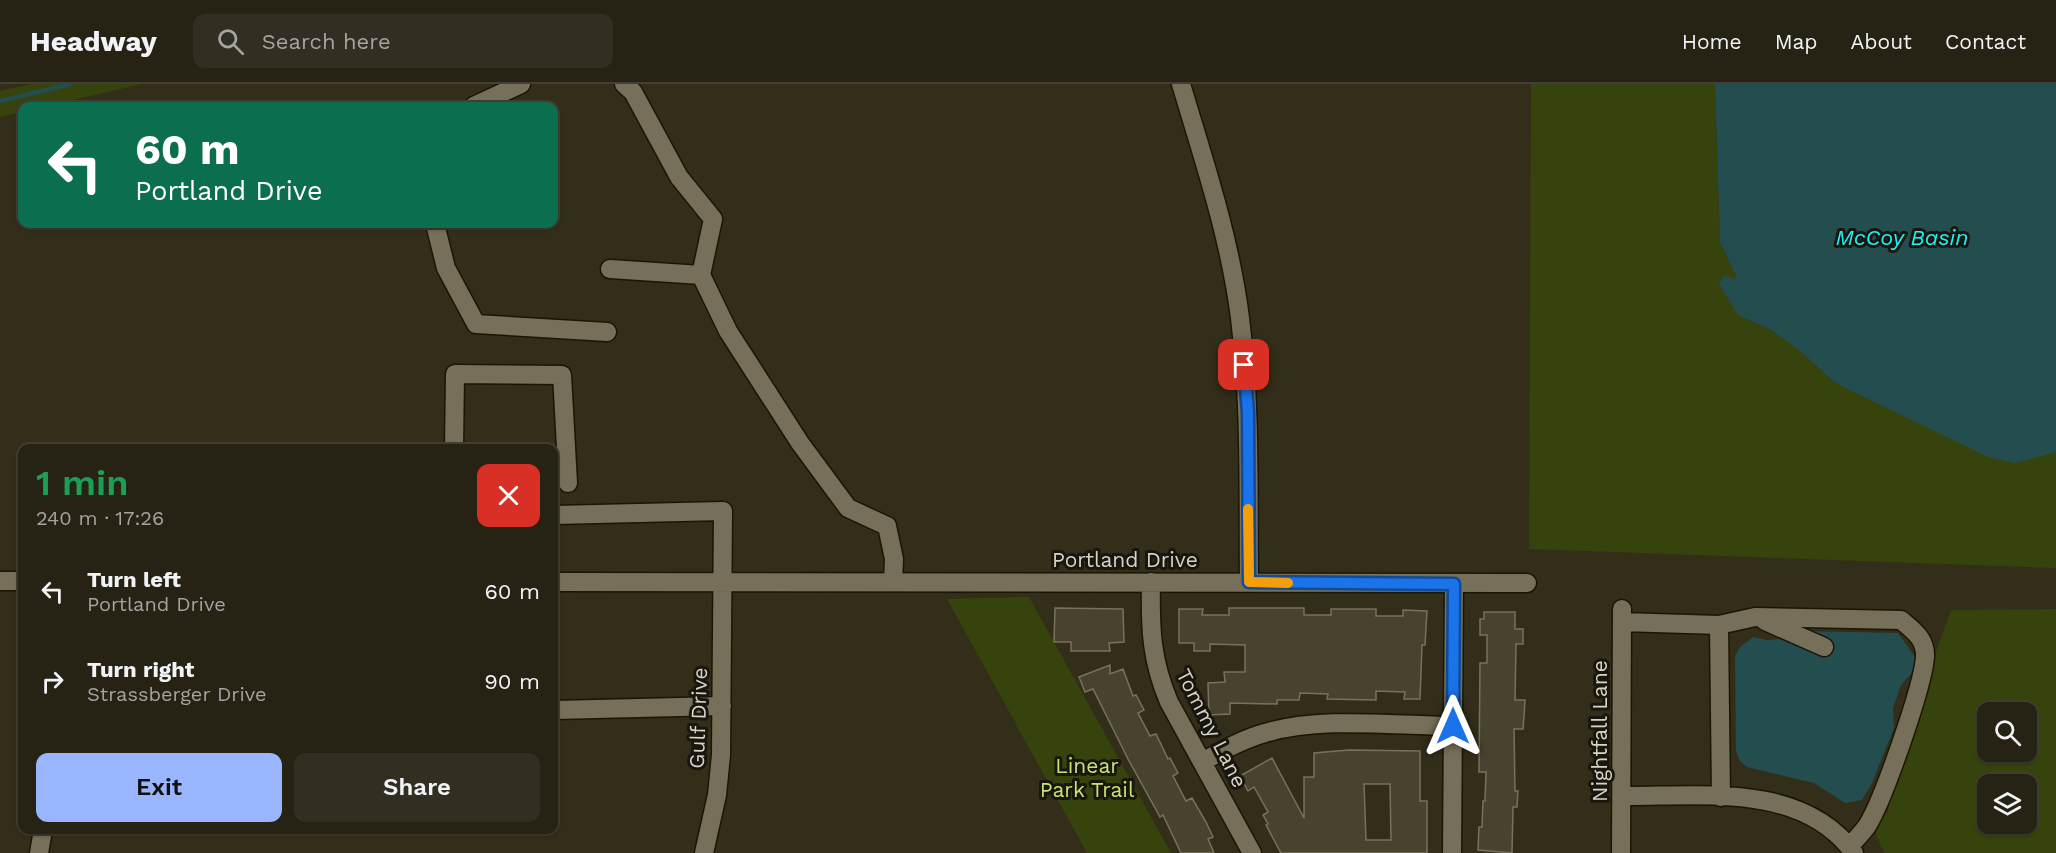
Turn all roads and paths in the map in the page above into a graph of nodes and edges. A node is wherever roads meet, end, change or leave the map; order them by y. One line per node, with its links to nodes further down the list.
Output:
1 (521, 84): 4 (street)
2 (624, 84): 7 (street)
3 (1181, 84): 17 (street)
4 (483, 102)
5 (436, 228): 8 (street)
6 (610, 269): 7 (street)
7 (701, 275): 15 (street)
8 (606, 332)
9 (454, 444): 10 (street)
10 (568, 483)
11 (558, 515): 18 (street, Gulf Drive)
12 (0, 581): 13 (street)
13 (18, 581)
14 (558, 582): 18 (street, Portland Drive)
15 (893, 582): 16 (street, Portland Drive); 18 (street, Portland Drive)
16 (1151, 582): 17 (street, Portland Drive); 27 (street, Tommy Lane)
17 (1249, 582): 20 (street, Portland Drive)
18 (723, 583): 24 (street, Gulf Drive)
19 (1527, 583): 20 (street, Portland Drive)
20 (1454, 584): 26 (street)
21 (1755, 617): 22 (street); 23 (street); 31 (street)
22 (1719, 625): 28 (street, Nightfall Lane); 29 (street)
23 (1824, 646)
24 (722, 706): 25 (street); 33 (street, Gulf Drive)
25 (558, 710)
26 (1453, 726): 27 (street); 35 (street)
27 (1202, 762): 34 (street, Tommy Lane)
28 (1621, 796): 29 (street); 36 (street, Nightfall Lane)
29 (1721, 797): 31 (street)
30 (42, 834): 32 (street)
31 (1851, 850)
32 (39, 853)
33 (704, 853)
34 (1252, 853)
35 (1452, 853)
36 (1621, 853)

